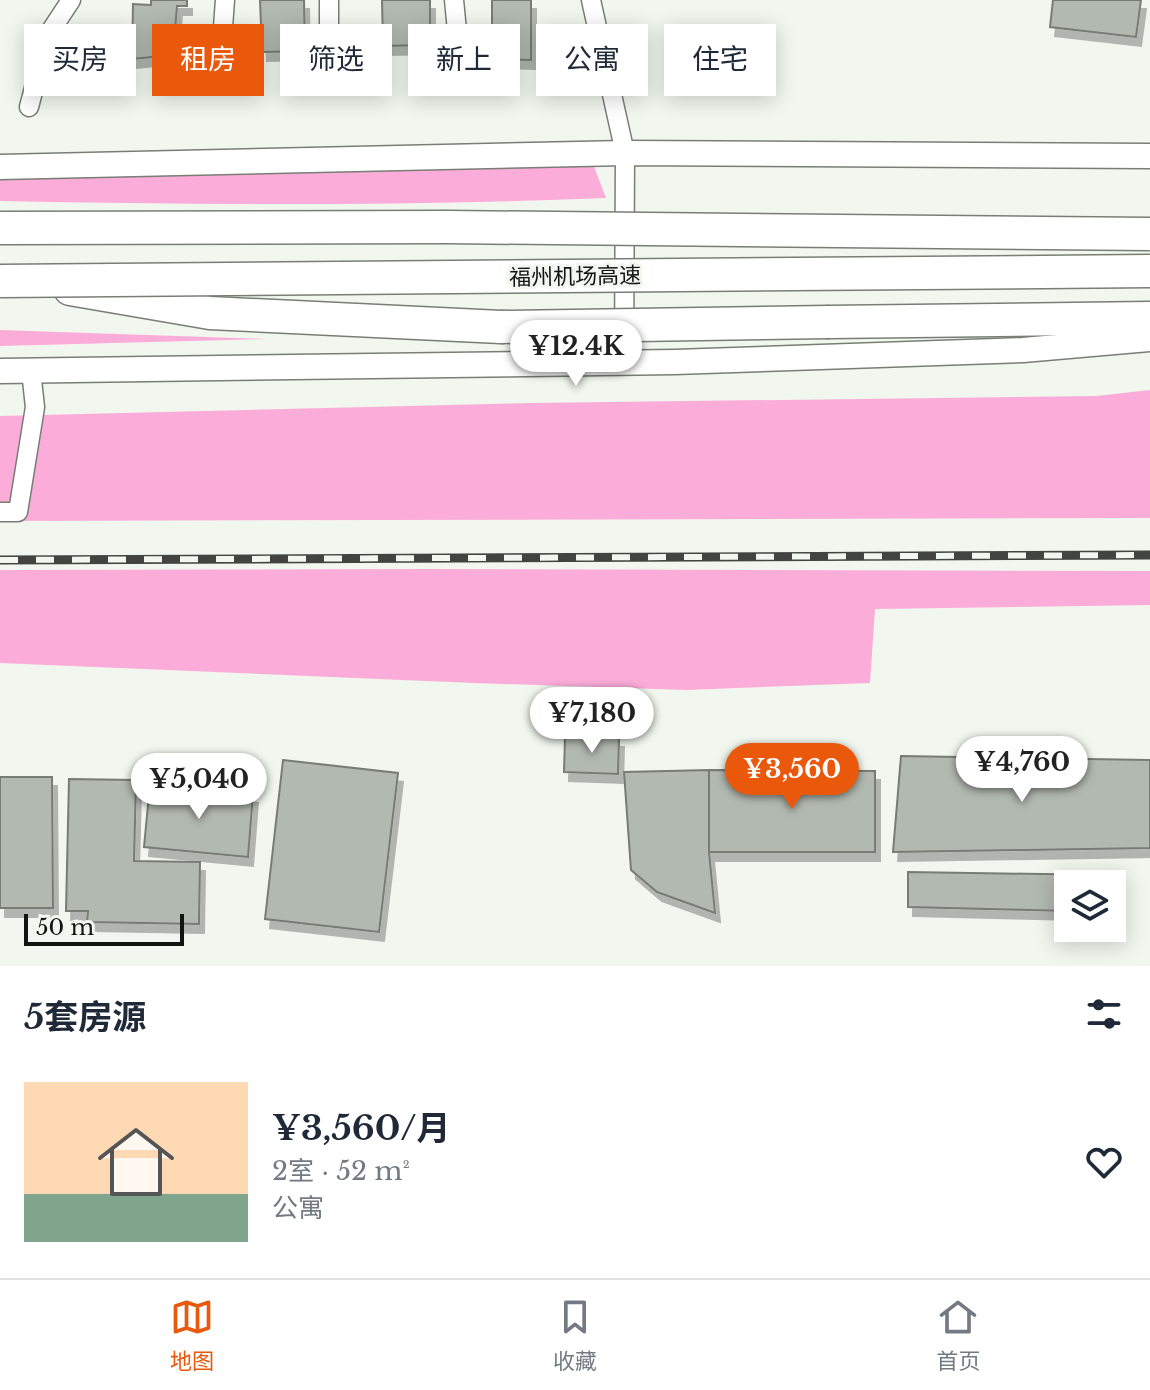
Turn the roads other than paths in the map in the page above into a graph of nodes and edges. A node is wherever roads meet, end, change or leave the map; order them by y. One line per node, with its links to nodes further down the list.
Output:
1 (71, 0): 9 (street)
2 (225, 0): 6 (street)
3 (329, 0): 7 (street)
4 (454, 0): 8 (street)
5 (591, 0): 10 (street)
6 (223, 24)
7 (329, 24)
8 (456, 24)
9 (29, 107)
10 (625, 153): 11 (main road); 12 (main road); 19 (street)
11 (1150, 155)
12 (0, 167)
13 (0, 228): 14 (highway, 福州机场高速, bridge)
14 (1150, 234)
15 (1150, 271): 16 (highway, 福州机场高速, bridge)
16 (12, 281): 17 (highway, bridge)
17 (1150, 318)
18 (1150, 339): 19 (main road)
19 (624, 363): 21 (main road)
20 (0, 371): 21 (main road)
21 (31, 371): 22 (street)
22 (0, 512)

